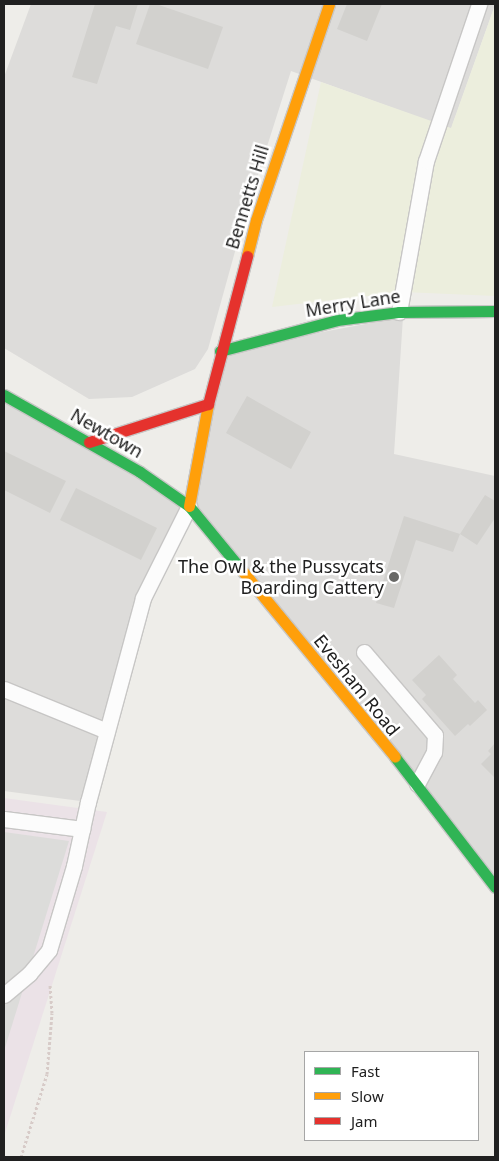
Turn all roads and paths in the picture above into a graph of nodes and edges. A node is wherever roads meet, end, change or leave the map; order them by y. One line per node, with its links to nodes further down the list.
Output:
1 (329, 4): 5 (street, Bennetts Hill)
2 (479, 4): 4 (lane)
3 (495, 311): 4 (street, Merry Lane)
4 (400, 312): 5 (street, Merry Lane)
5 (220, 352): 7 (street, Bennetts Hill)
6 (4, 395): 8 (street, Newtown)
7 (208, 404): 8 (street); 9 (street, Bennetts Hill)
8 (90, 442): 9 (street, Newtown)
9 (189, 506): 12 (lane); 13 (street, Evesham Road)
10 (364, 652): 13 (lane)
11 (4, 689): 12 (lane)
12 (107, 731): 15 (lane)
13 (417, 784): 16 (street, Evesham Road)
14 (4, 819): 15 (lane)
15 (82, 829): 17 (lane)
16 (495, 887)
17 (48, 950): 18 (lane); 19 (path)
18 (4, 995)
19 (21, 1157)

